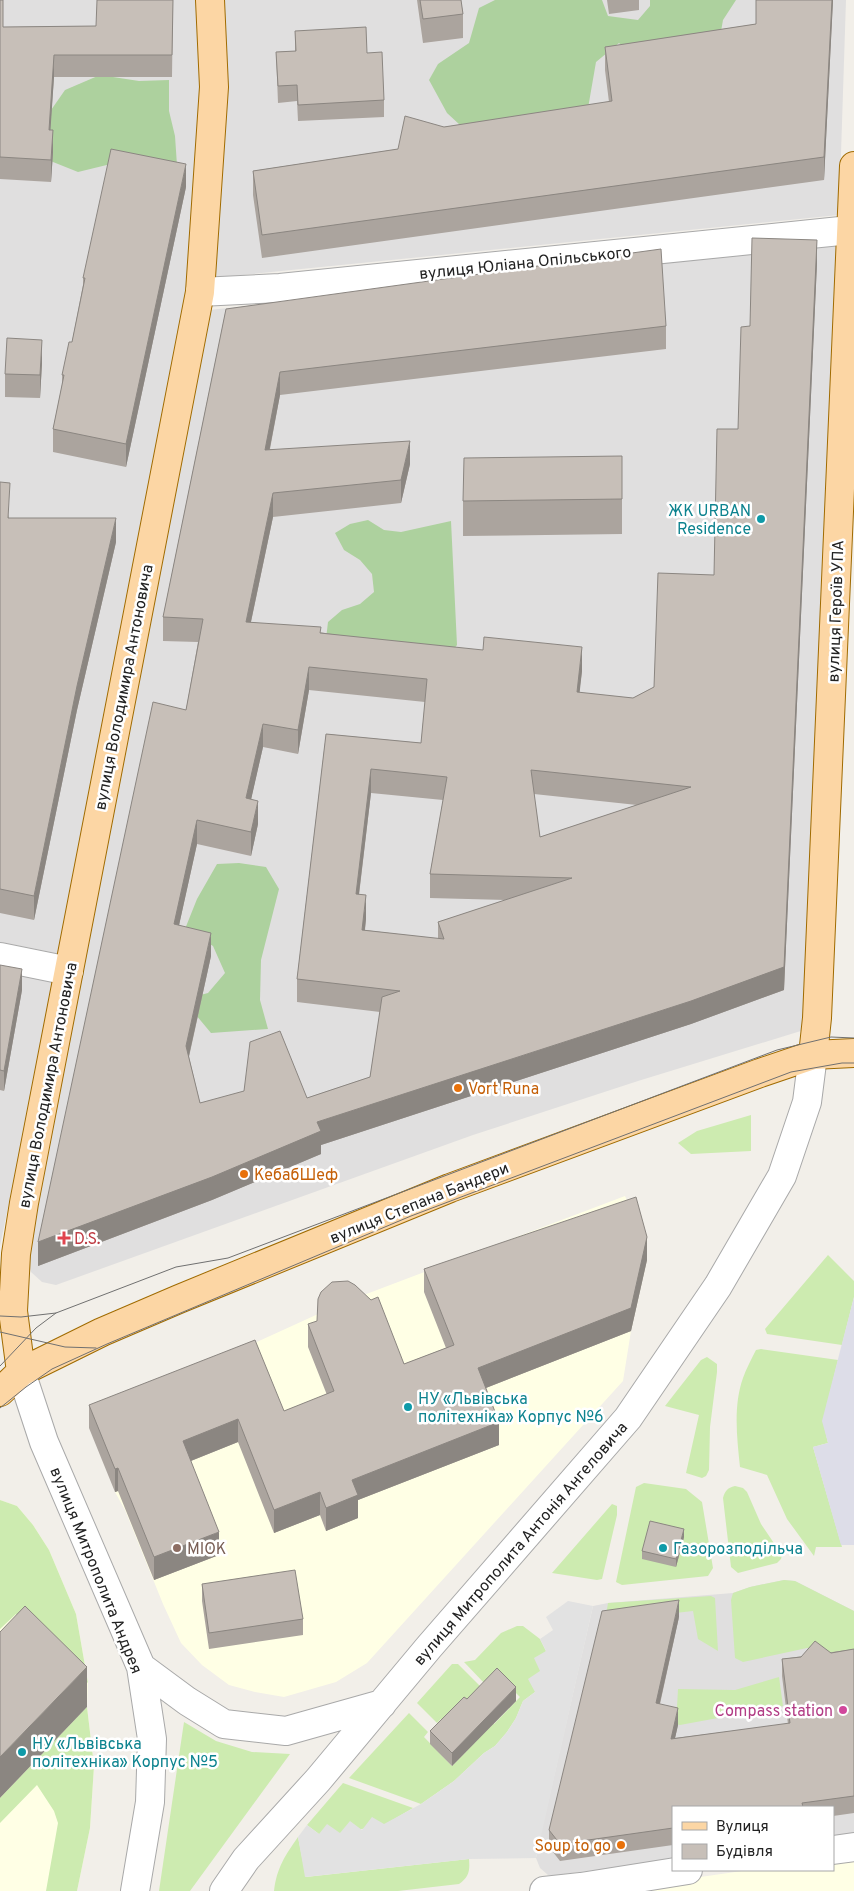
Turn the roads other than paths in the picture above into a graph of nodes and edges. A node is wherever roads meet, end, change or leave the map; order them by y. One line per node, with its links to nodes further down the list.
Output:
1 (210, 0): 4 (main road, вулиця Володимира Антоновича)
2 (854, 166): 3 (main road, вулиця Героїв УПА)
3 (850, 230): 4 (street, вулиця Юліана Опільського); 8 (main road, вулиця Героїв УПА)
4 (200, 292): 6 (main road, вулиця Володимира Антоновича)
5 (0, 957): 6 (street)
6 (69, 971): 10 (main road, вулиця Володимира Антоновича)
7 (854, 1053): 8 (main road, вулиця Степана Бандери)
8 (813, 1055): 10 (main road, вулиця Степана Бандери); 13 (street, вулиця Митрополита Антонія Ангеловича)
9 (0, 1347): 10 (main road)
10 (21, 1372): 11 (main road, вулиця Степана Бандери); 12 (street, вулиця Митрополита Андрея)
11 (0, 1392)
12 (141, 1668): 13 (street); 17 (street, вулиця Митрополита Андрея)
13 (382, 1704): 18 (street, вулиця Митрополита Антонія Ангеловича)
14 (854, 1847): 15 (street)
15 (834, 1850)
16 (682, 1871): 19 (street)
17 (135, 1891)
18 (224, 1891)
19 (544, 1891)

